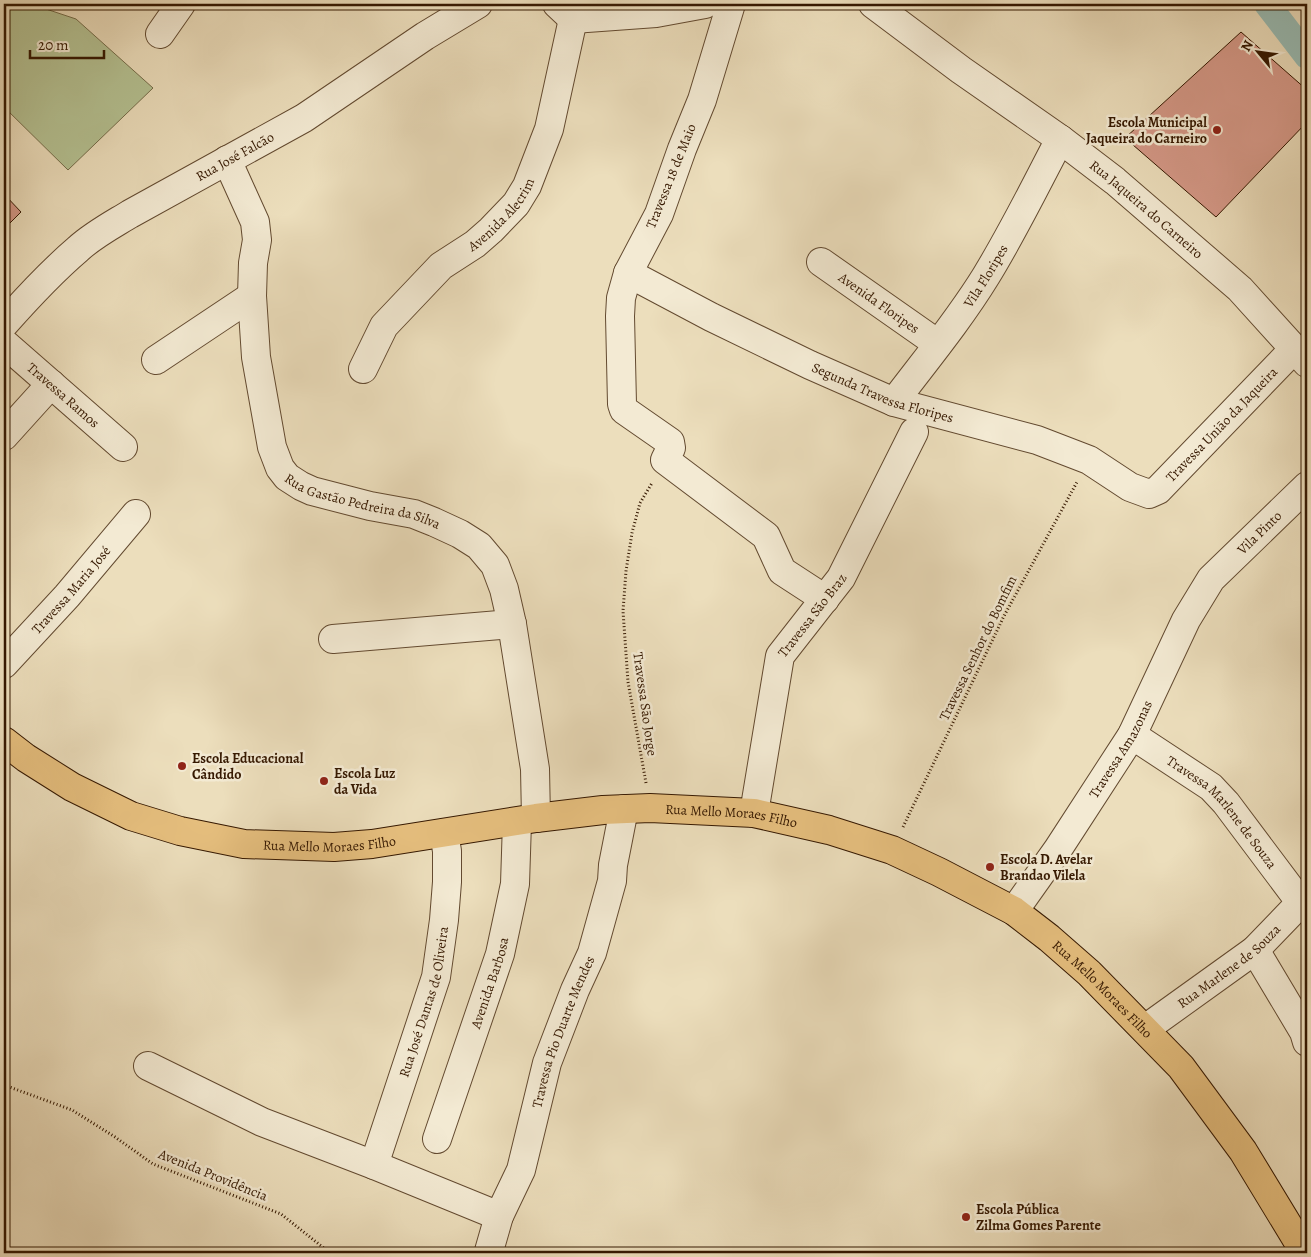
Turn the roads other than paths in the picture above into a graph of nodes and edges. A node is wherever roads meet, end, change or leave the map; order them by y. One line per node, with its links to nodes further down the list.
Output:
1 (181, 4): 7 (street)
2 (478, 4): 9 (street, Rua José Falcão)
3 (705, 4): 6 (street)
4 (731, 4): 11 (street, Travessa 18 de Maio)
5 (873, 4): 8 (street, Rua Jaqueira do Carneiro)
6 (565, 11): 18 (street, Avenida Alecrim)
7 (160, 34)
8 (1060, 139): 15 (street, Vila Floripes); 16 (street, Rua Jaqueira do Carneiro)
9 (227, 160): 12 (street, Rua Gastão Pedreira da Silva); 13 (street, Rua José Falcão)
10 (821, 262): 15 (street, Avenida Floripes)
11 (628, 273): 20 (street, Segunda Travessa Floripes); 28 (street, Travessa 18 de Maio)
12 (252, 296): 17 (street); 29 (street, Rua Gastão Pedreira da Silva)
13 (4, 324)
14 (4, 343): 19 (street, Travessa Ramos)
15 (938, 344): 20 (street, Vila Floripes)
16 (1301, 356): 25 (street, Travessa Uniāo da Jaqueira)
17 (156, 360)
18 (363, 369)
19 (50, 384): 22 (street); 23 (street, Travessa Ramos)
20 (894, 402): 25 (street, Segunda Travessa Floripes)
21 (914, 432): 28 (street, Travessa São Braz)
22 (4, 436)
23 (123, 446)
24 (1307, 486): 27 (street, Vila Pinto)
25 (1144, 493)
26 (136, 514): 31 (street, Travessa Maria José)
27 (1211, 579): 32 (street, Travessa Amazonas)
28 (825, 599): 35 (street, Travessa São Braz)
29 (512, 624): 30 (street); 36 (street, Rua Gastão Pedreira da Silva)
30 (333, 639)
31 (4, 664)
32 (1132, 735): 38 (street, Travessa Marlene de Souza); 39 (street, Travessa Amazonas)
33 (4, 741): 37 (main road, Rua Mello Moraes Filho)
34 (637, 809): 35 (main road, Rua Mello Moraes Filho); 36 (main road, Rua Mello Moraes Filho); 46 (street, Travessa Pio Duarte Mendes)
35 (754, 813): 39 (main road, Rua Mello Moraes Filho)
36 (526, 820): 37 (main road, Rua Mello Moraes Filho); 44 (street, Avenida Barbosa)
37 (444, 833): 45 (street, Rua José Dantas de Oliveira)
38 (1304, 899): 40 (street, Rua Marlene de Souza)
39 (1014, 911): 41 (main road, Rua Mello Moraes Filho)
40 (1255, 950): 41 (street, Rua Marlene de Souza); 42 (street)
41 (1145, 1029): 48 (main road, Rua Mello Moraes Filho)
42 (1307, 1042)
43 (148, 1066): 45 (street)
44 (437, 1139)
45 (374, 1165): 46 (street)
46 (499, 1216): 47 (street, Travessa Pio Duarte Mendes)
47 (489, 1251)
48 (1306, 1253)

